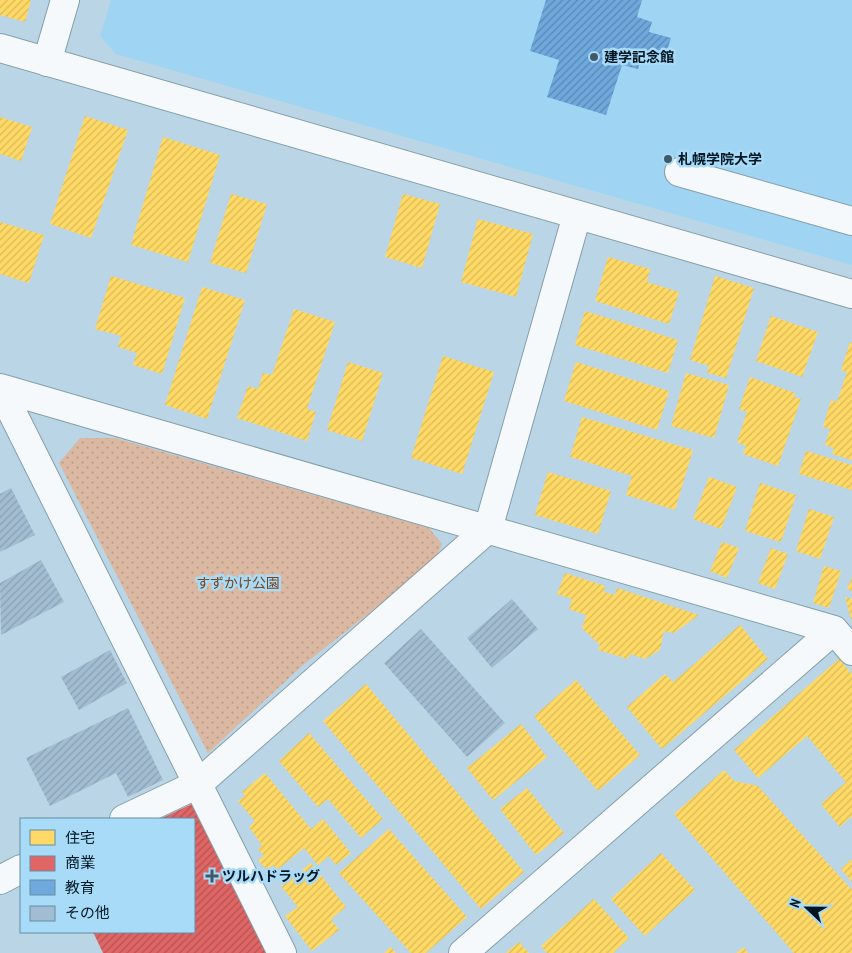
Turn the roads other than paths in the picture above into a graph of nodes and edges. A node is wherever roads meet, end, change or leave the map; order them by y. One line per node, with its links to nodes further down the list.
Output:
1 (65, 0): 3 (street)
2 (0, 48): 3 (street)
3 (47, 62): 5 (street)
4 (679, 172): 6 (street)
5 (577, 215): 7 (street); 9 (street)
6 (852, 221)
7 (852, 294)
8 (0, 388): 9 (street); 12 (street)
9 (488, 529): 10 (street); 12 (street)
10 (834, 630): 11 (street); 17 (street)
11 (852, 651)
12 (198, 784): 13 (street); 16 (street)
13 (126, 818)
14 (20, 870): 15 (street)
15 (0, 880)
16 (282, 953)
17 (463, 953)

